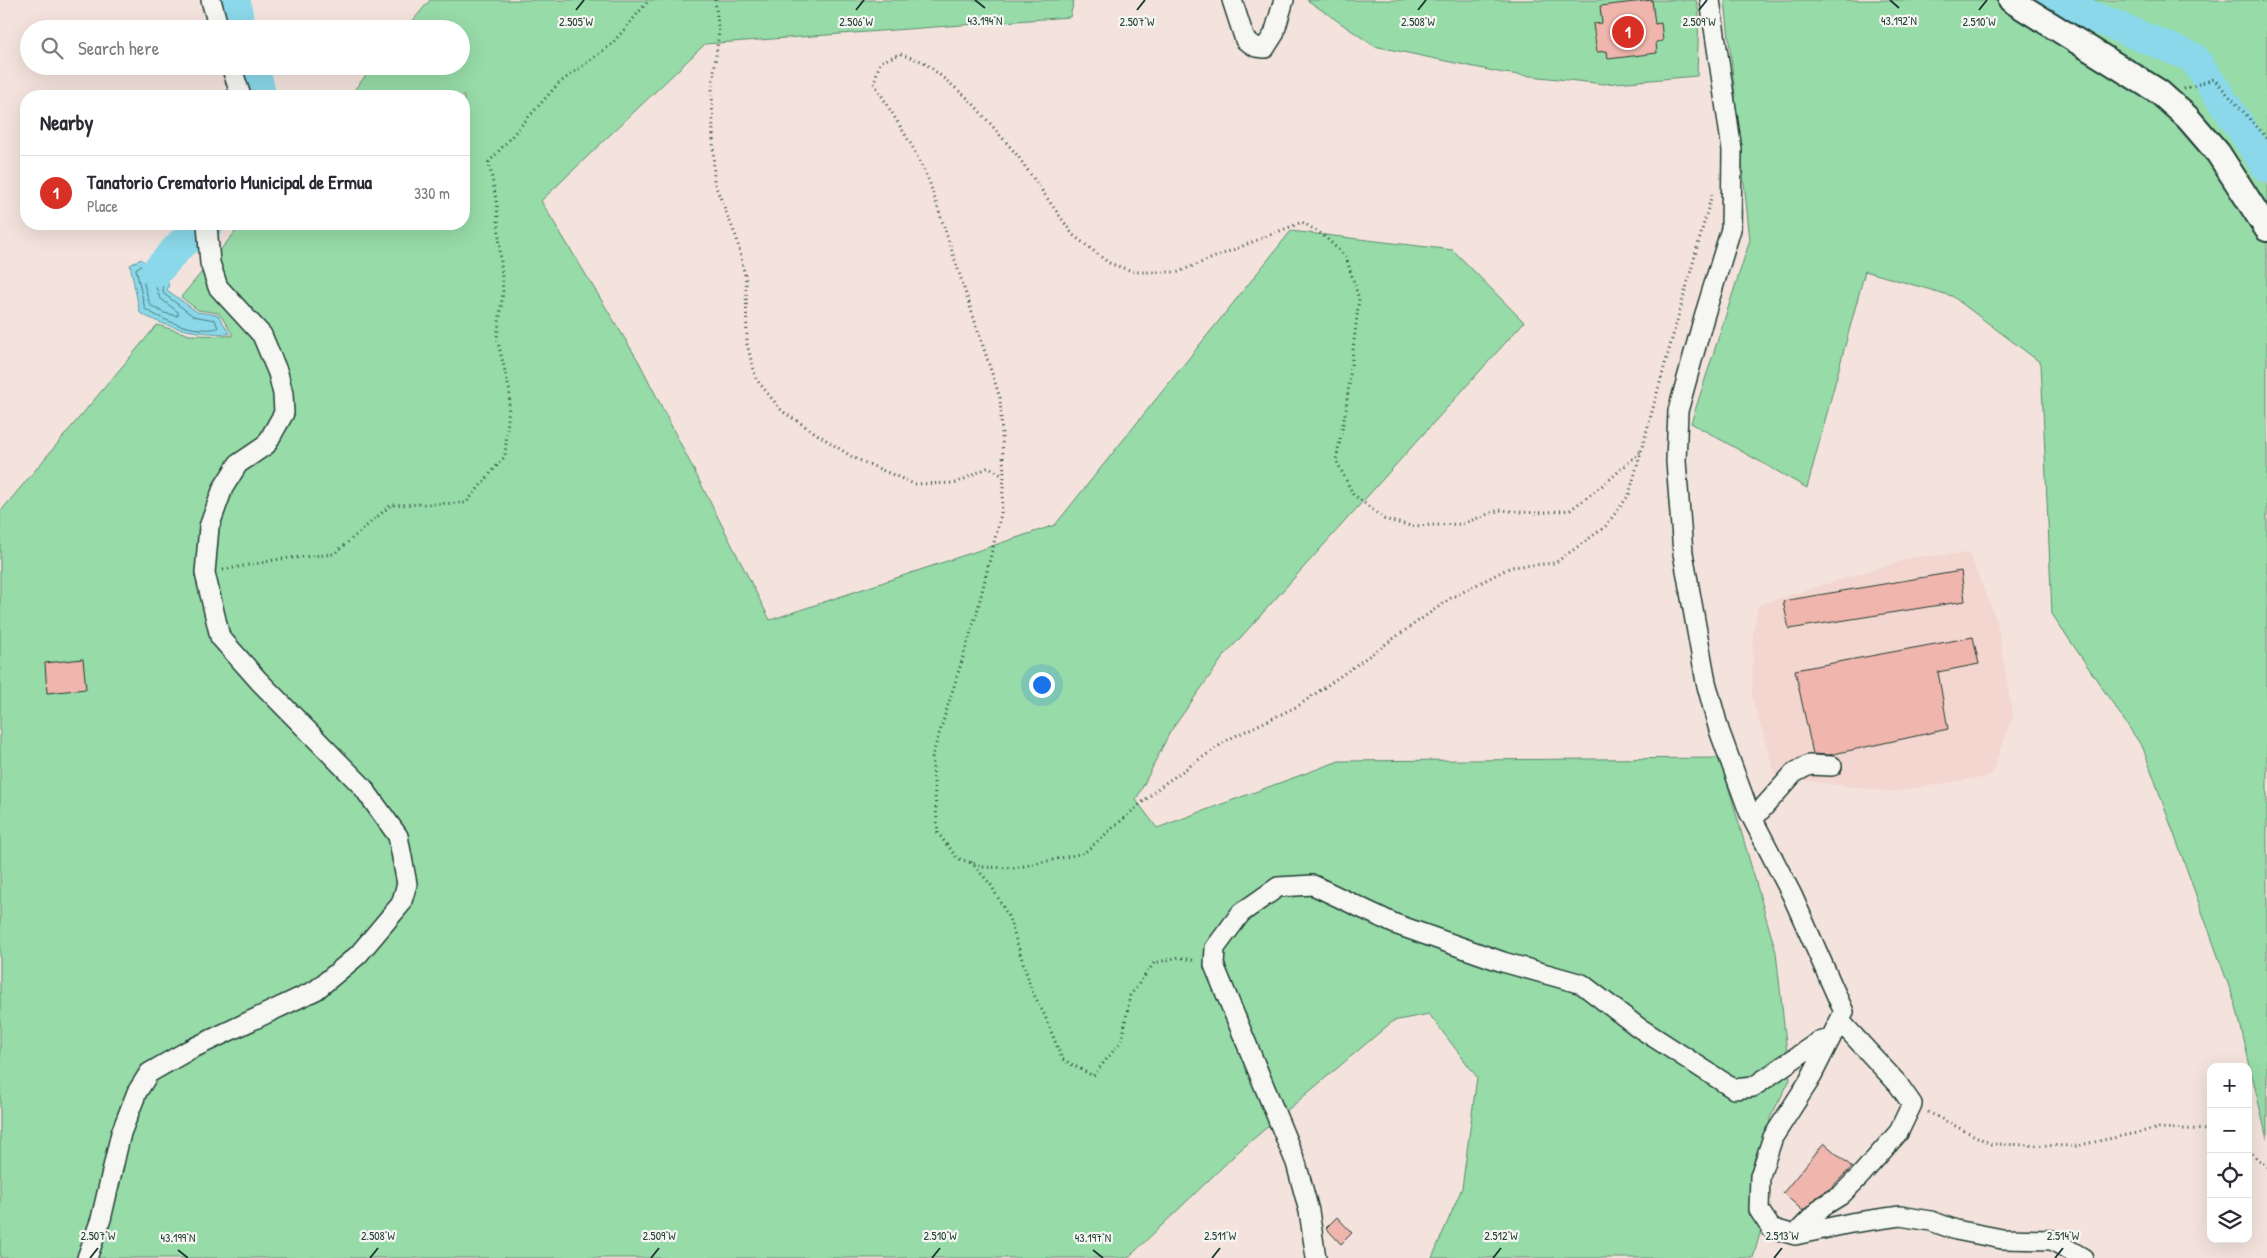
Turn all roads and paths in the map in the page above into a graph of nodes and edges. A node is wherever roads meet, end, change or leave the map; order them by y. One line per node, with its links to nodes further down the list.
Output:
1 (211, 0): 10 (street)
2 (649, 0): 20 (path)
3 (715, 0): 19 (path)
4 (1232, 0): 5 (street)
5 (1284, 0)
6 (1710, 0): 22 (street)
7 (2011, 0): 16 (main road)
8 (2263, 0): 9 (path)
9 (2267, 3)
10 (217, 20)
11 (234, 75): 13 (street)
12 (2184, 89): 14 (path)
13 (239, 90)
14 (2267, 138)
15 (1716, 186): 18 (path)
16 (2267, 229)
17 (207, 232): 20 (street)
18 (1640, 452): 19 (path); 23 (path)
19 (1004, 476): 23 (path)
20 (205, 573): 32 (street)
21 (1832, 766): 22 (street)
22 (1752, 819): 25 (street)
23 (970, 862): 24 (path)
24 (1214, 965): 26 (street); 33 (street)
25 (1840, 1021): 26 (street); 27 (street)
26 (1830, 1039): 31 (street)
27 (1912, 1104): 28 (path); 31 (street)
28 (2207, 1130)
29 (2251, 1153): 30 (path)
30 (2267, 1168)
31 (1795, 1235): 34 (street)
32 (87, 1258)
33 (1316, 1258)
34 (2083, 1258)

